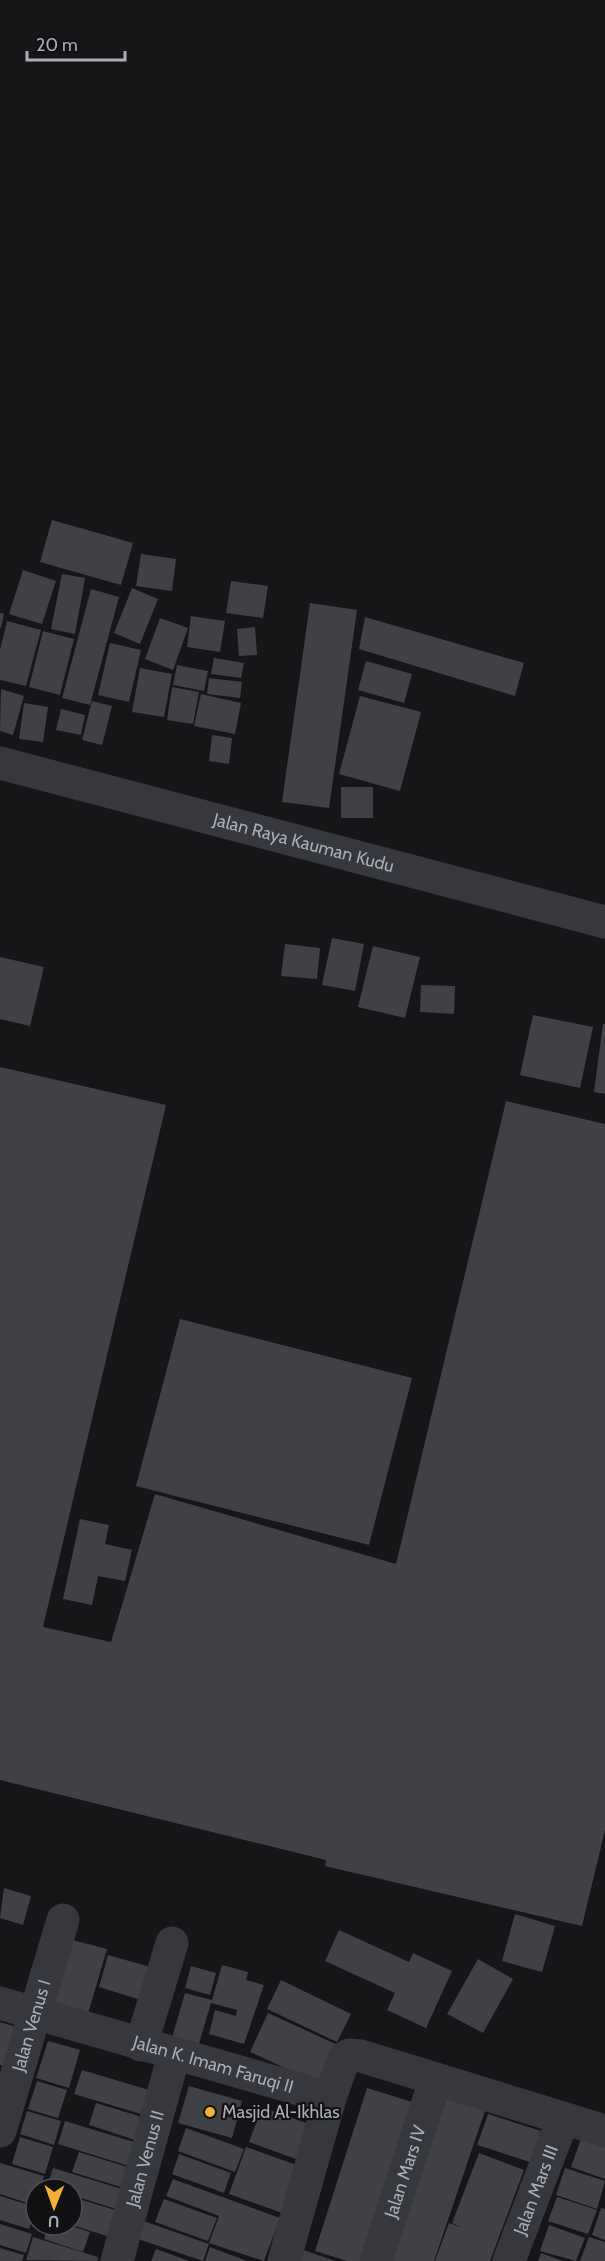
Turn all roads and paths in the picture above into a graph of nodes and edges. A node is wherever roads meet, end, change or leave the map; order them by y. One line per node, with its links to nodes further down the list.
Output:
1 (0, 764): 2 (street, Jalan Raya Kauman Kudu)
2 (605, 922)
3 (63, 1920): 6 (street, Jalan Venus I)
4 (172, 1943): 7 (street)
5 (0, 2003): 6 (street, Jalan K. Imam Faruqi II)
6 (35, 2013): 7 (street, Jalan K. Imam Faruqi II); 12 (street, Jalan Venus I)
7 (141, 2045): 8 (street, Jalan K. Imam Faruqi II)
8 (174, 2055): 10 (street, Jalan K. Imam Faruqi II); 14 (street, Jalan Venus II)
9 (435, 2081): 10 (street); 11 (street); 16 (street, Jalan Mars IV)
10 (330, 2098): 15 (street)
11 (563, 2119): 13 (street); 17 (street, Jalan Mars III)
12 (0, 2131)
13 (605, 2131)
14 (117, 2261)
15 (284, 2261)
16 (376, 2261)
17 (509, 2261)

